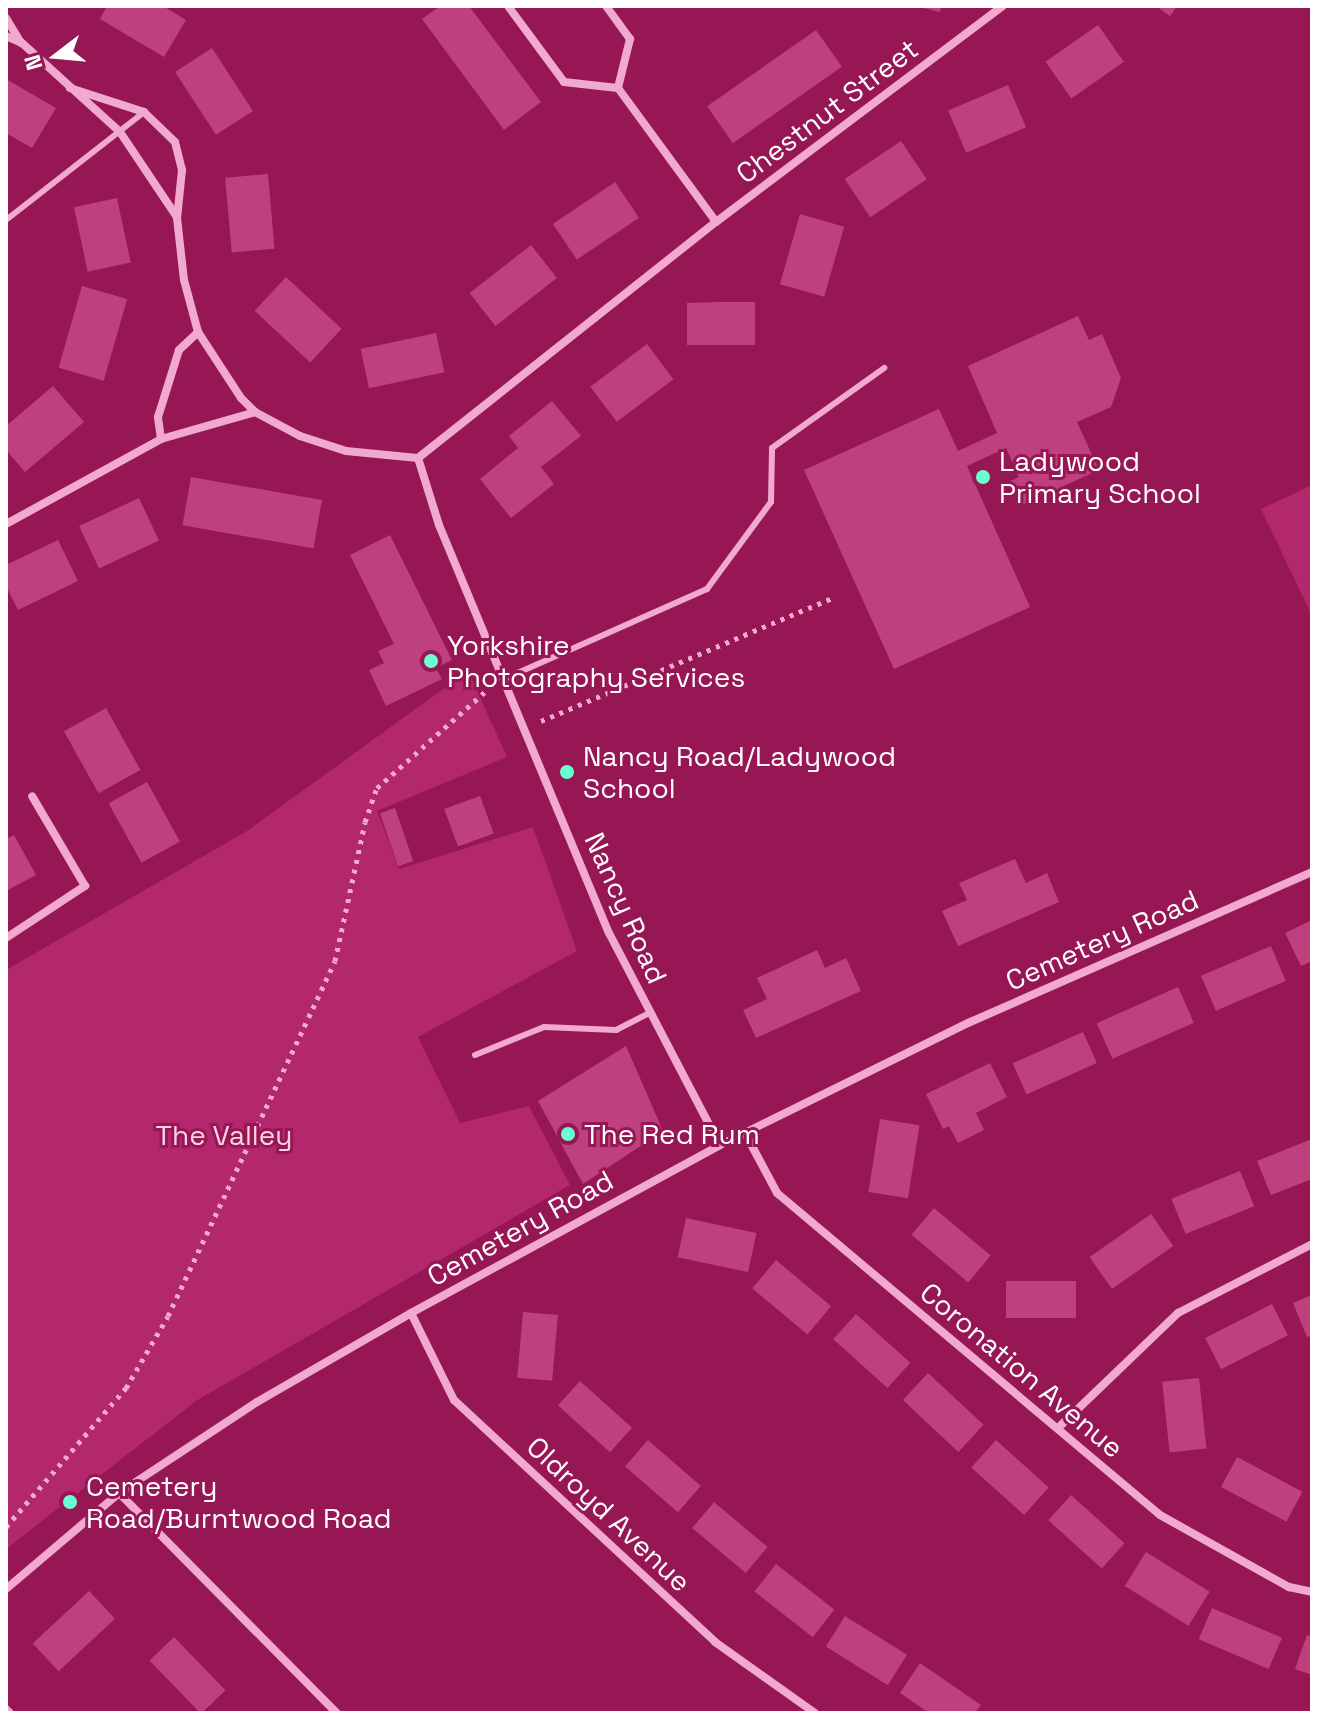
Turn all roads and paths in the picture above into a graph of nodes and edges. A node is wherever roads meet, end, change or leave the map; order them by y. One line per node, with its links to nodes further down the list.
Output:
1 (508, 6): 8 (street)
2 (606, 6): 8 (street)
3 (1003, 6): 13 (street, Chestnut Street)
4 (6, 18): 6 (street)
5 (6, 36): 6 (street)
6 (22, 43): 7 (street)
7 (70, 88): 9 (street); 10 (street)
8 (618, 88): 13 (street)
9 (144, 112): 10 (lane); 11 (street)
10 (120, 132): 11 (street); 12 (lane)
11 (177, 218): 14 (street)
12 (6, 220)
13 (716, 222): 18 (street)
14 (198, 332): 16 (street); 17 (street)
15 (884, 368): 21 (lane)
16 (255, 412): 17 (street); 18 (street)
17 (161, 439): 19 (street)
18 (418, 458): 21 (street, Nancy Road)
19 (6, 524)
20 (835, 597): 22 (path)
21 (504, 679): 22 (street, Nancy Road); 34 (path)
22 (525, 728): 26 (street, Nancy Road)
23 (32, 796): 25 (street)
24 (1312, 872): 28 (street, Cemetery Road)
25 (6, 938)
26 (649, 1013): 27 (lane); 29 (street, Nancy Road)
27 (475, 1055)
28 (745, 1133): 29 (street, Cemetery Road); 32 (street, Coronation Avenue)
29 (720, 1145): 31 (street, Cemetery Road)
30 (1312, 1244): 32 (street)
31 (411, 1313): 33 (street, Cemetery Road); 40 (street, Oldroyd Avenue)
32 (1058, 1428): 36 (street, Coronation Avenue)
33 (119, 1493): 35 (street, Cemetery Road); 39 (street)
34 (6, 1527)
35 (6, 1589)
36 (1312, 1592)
37 (6, 1709): 38 (street)
38 (10, 1713)
39 (337, 1713)
40 (815, 1713)

